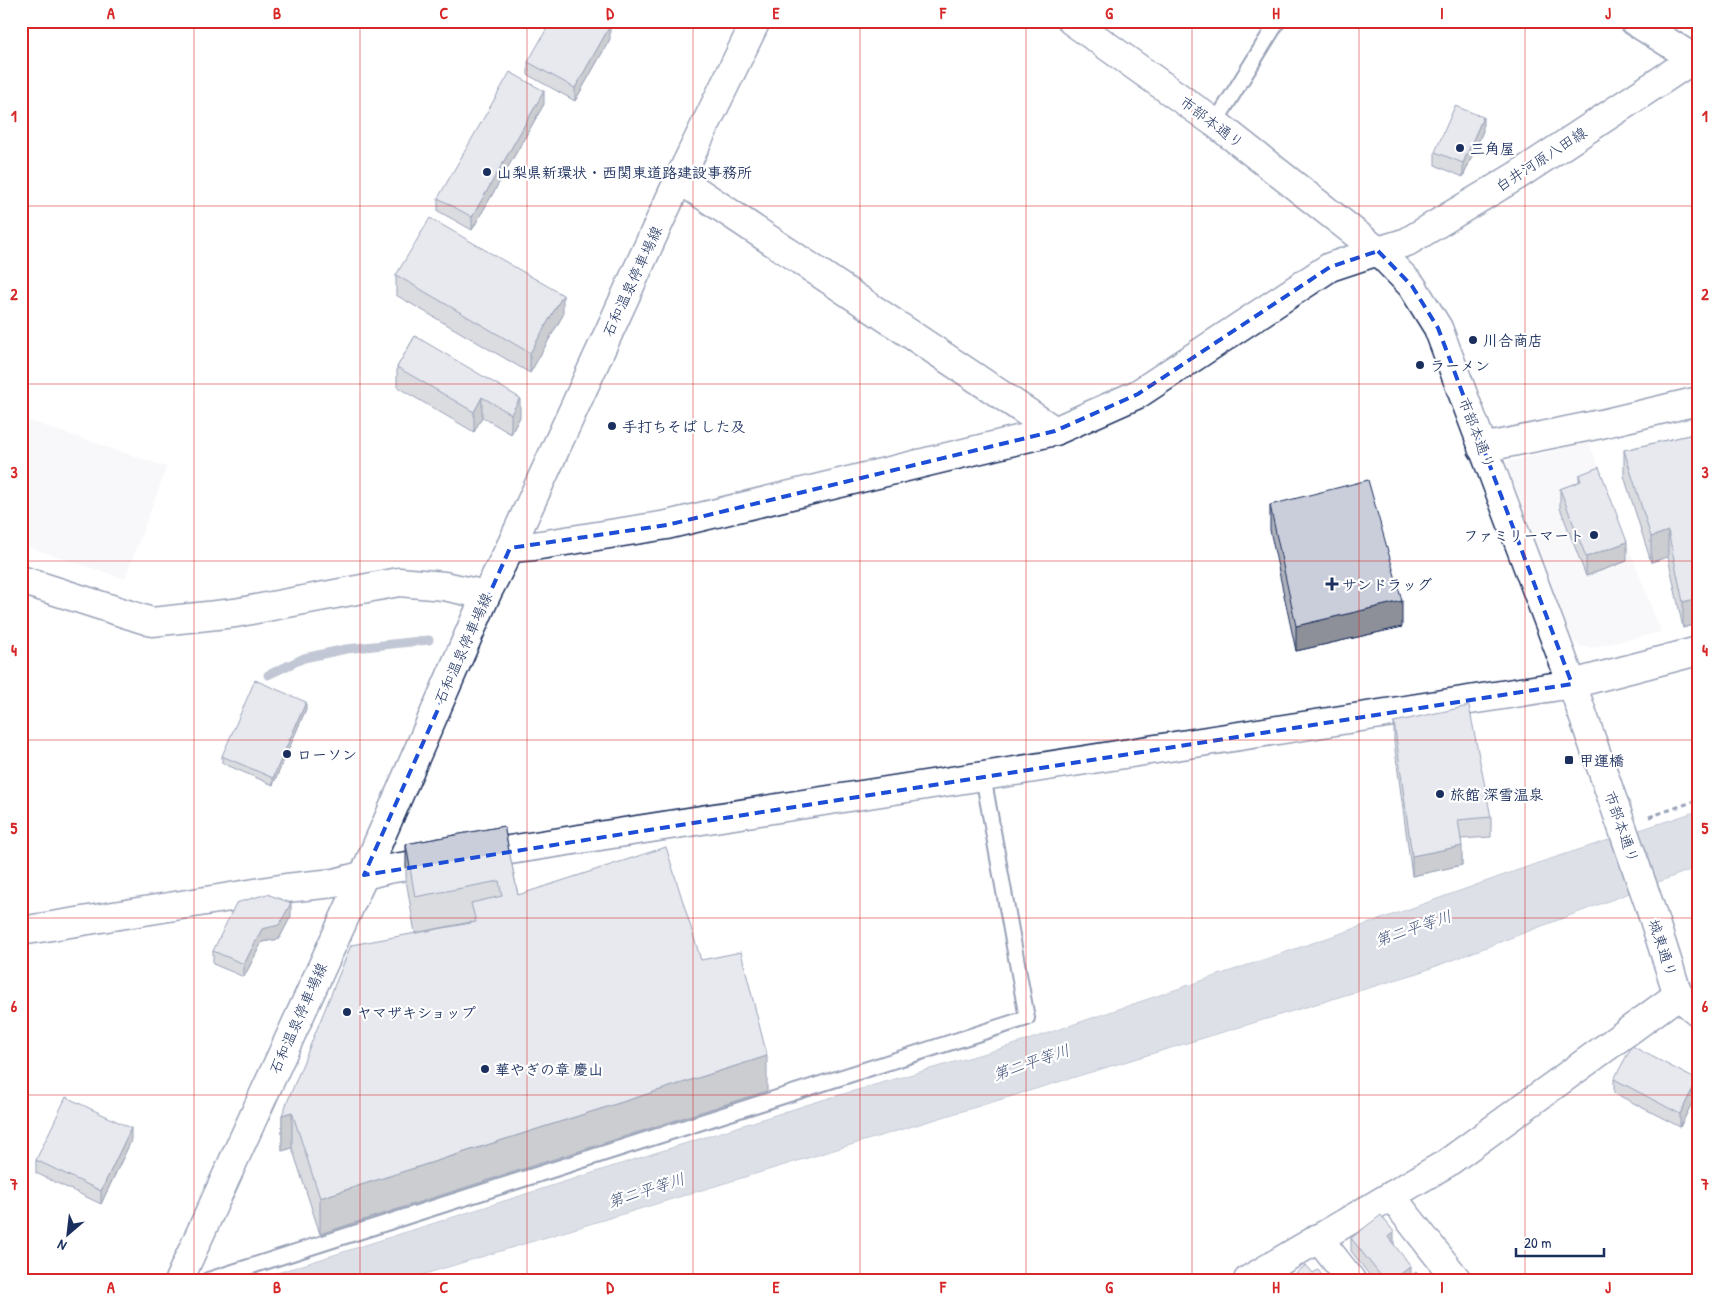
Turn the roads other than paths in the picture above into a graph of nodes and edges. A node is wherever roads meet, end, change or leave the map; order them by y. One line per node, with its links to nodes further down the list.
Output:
1 (756, 21): 7 (main road, 石和温泉停車場線)
2 (1072, 21): 6 (main road, 市部本通り)
3 (1278, 21): 6 (lane)
4 (1634, 21): 5 (main road)
5 (1696, 57): 8 (main road, 白井河原八田線)
6 (1215, 123): 8 (main road, 市部本通り)
7 (679, 179): 10 (main road); 12 (main road, 石和温泉停車場線)
8 (1378, 251): 10 (main road, 白井河原八田線); 11 (main road, 市部本通り)
9 (1698, 401): 11 (main road)
10 (1055, 431): 12 (main road, 白井河原八田線)
11 (1482, 448): 16 (main road, 市部本通り)
12 (510, 548): 14 (main road, 石和温泉停車場線)
13 (21, 580): 14 (main road)
14 (486, 595): 18 (main road, 石和温泉停車場線)
15 (1698, 651): 16 (main road)
16 (1572, 684): 17 (main road); 19 (main road, 市部本通り)
17 (983, 776): 18 (main road); 25 (lane)
18 (364, 875): 20 (main road); 24 (main road, 石和温泉停車場線)
19 (1649, 904): 21 (main road, 城東通り)
20 (21, 931)
21 (1688, 1003): 22 (main road)
22 (1391, 1196): 23 (main road); 28 (main road)
23 (1318, 1238): 26 (main road); 27 (main road)
24 (179, 1280)
25 (208, 1280)
26 (1248, 1280)
27 (1351, 1280)
28 (1457, 1280)

